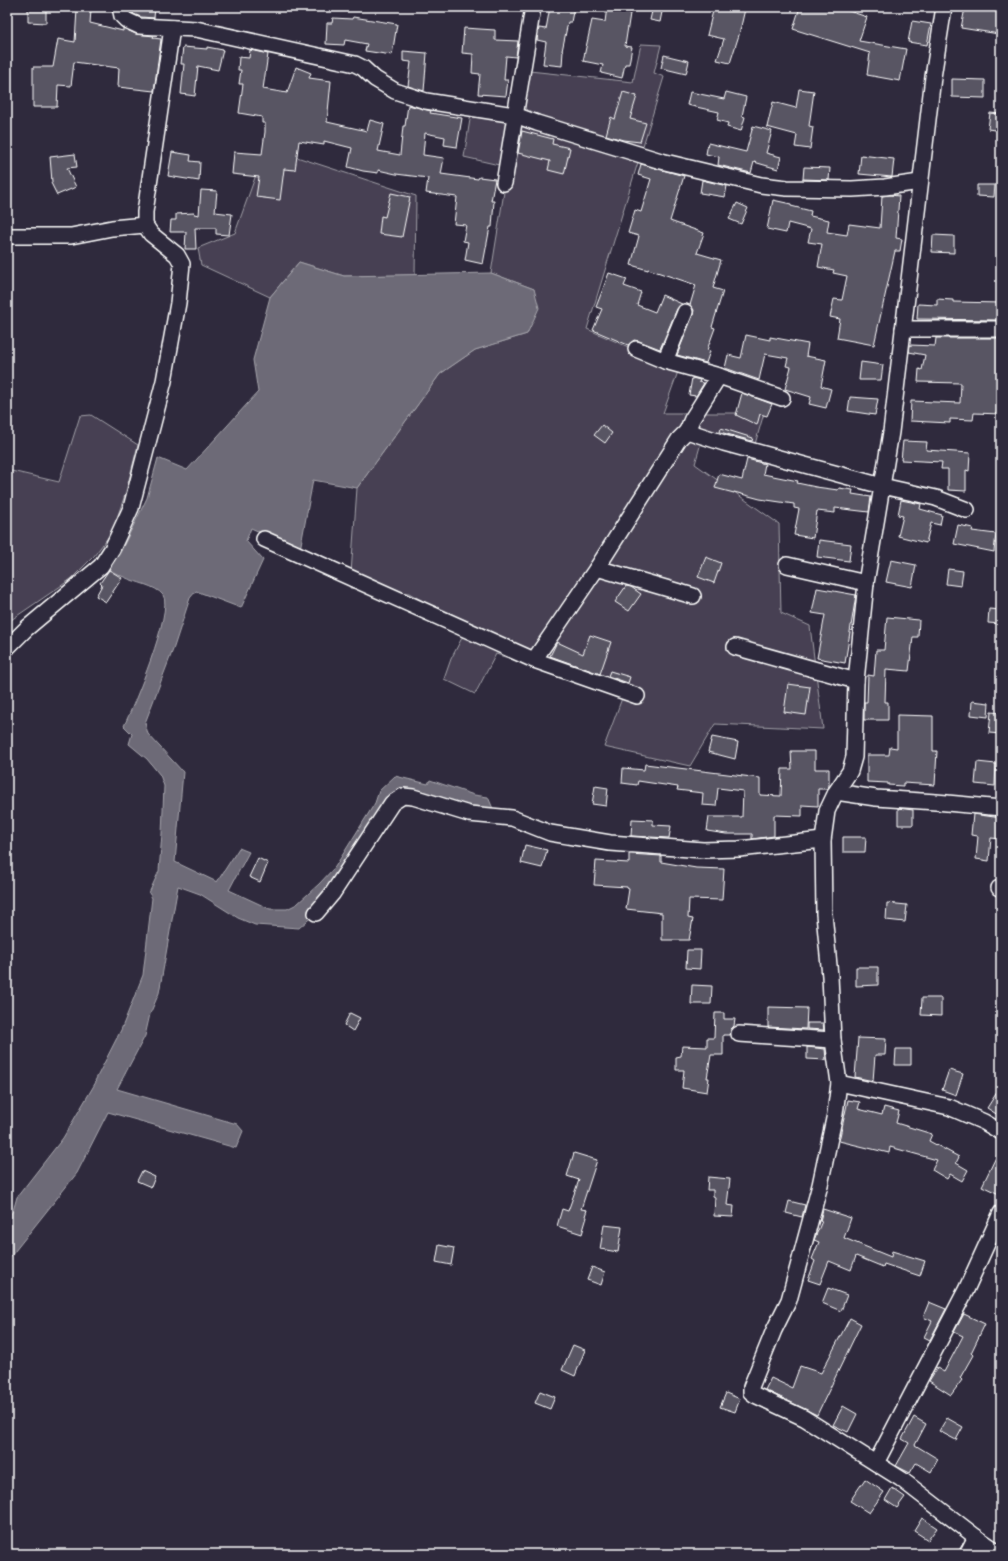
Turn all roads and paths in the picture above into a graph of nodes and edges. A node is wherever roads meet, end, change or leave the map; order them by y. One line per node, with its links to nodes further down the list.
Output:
1 (120, 7): 4 (street)
2 (533, 7): 5 (street)
3 (944, 7): 6 (street)
4 (172, 28): 5 (street); 8 (street)
5 (515, 115): 6 (street); 7 (street)
6 (920, 182): 11 (street)
7 (504, 183)
8 (145, 225): 9 (street); 26 (street)
9 (7, 236)
10 (685, 312): 14 (street)
11 (903, 329): 12 (street); 18 (street)
12 (1001, 329)
13 (636, 349): 14 (street)
14 (665, 361): 15 (street)
15 (719, 376): 16 (street); 17 (street)
16 (782, 398)
17 (687, 431): 18 (street); 22 (street)
18 (882, 486): 19 (street); 23 (street)
19 (967, 510)
20 (264, 539): 27 (street)
21 (787, 565): 23 (street)
22 (597, 568): 24 (street); 27 (street)
23 (866, 583): 28 (street)
24 (693, 596)
25 (735, 647): 28 (street)
26 (7, 648)
27 (534, 660): 29 (street)
28 (856, 681): 30 (street)
29 (637, 696)
30 (836, 792): 31 (street); 32 (street)
31 (1001, 808)
32 (823, 840): 33 (street); 35 (street)
33 (316, 913)
34 (739, 1034): 35 (street)
35 (833, 1040): 36 (street)
36 (839, 1083): 37 (street); 39 (street)
37 (1001, 1132)
38 (1001, 1213): 39 (street)
39 (876, 1462): 40 (street)
40 (976, 1538): 41 (street); 42 (street)
41 (966, 1554)
42 (1001, 1554)

